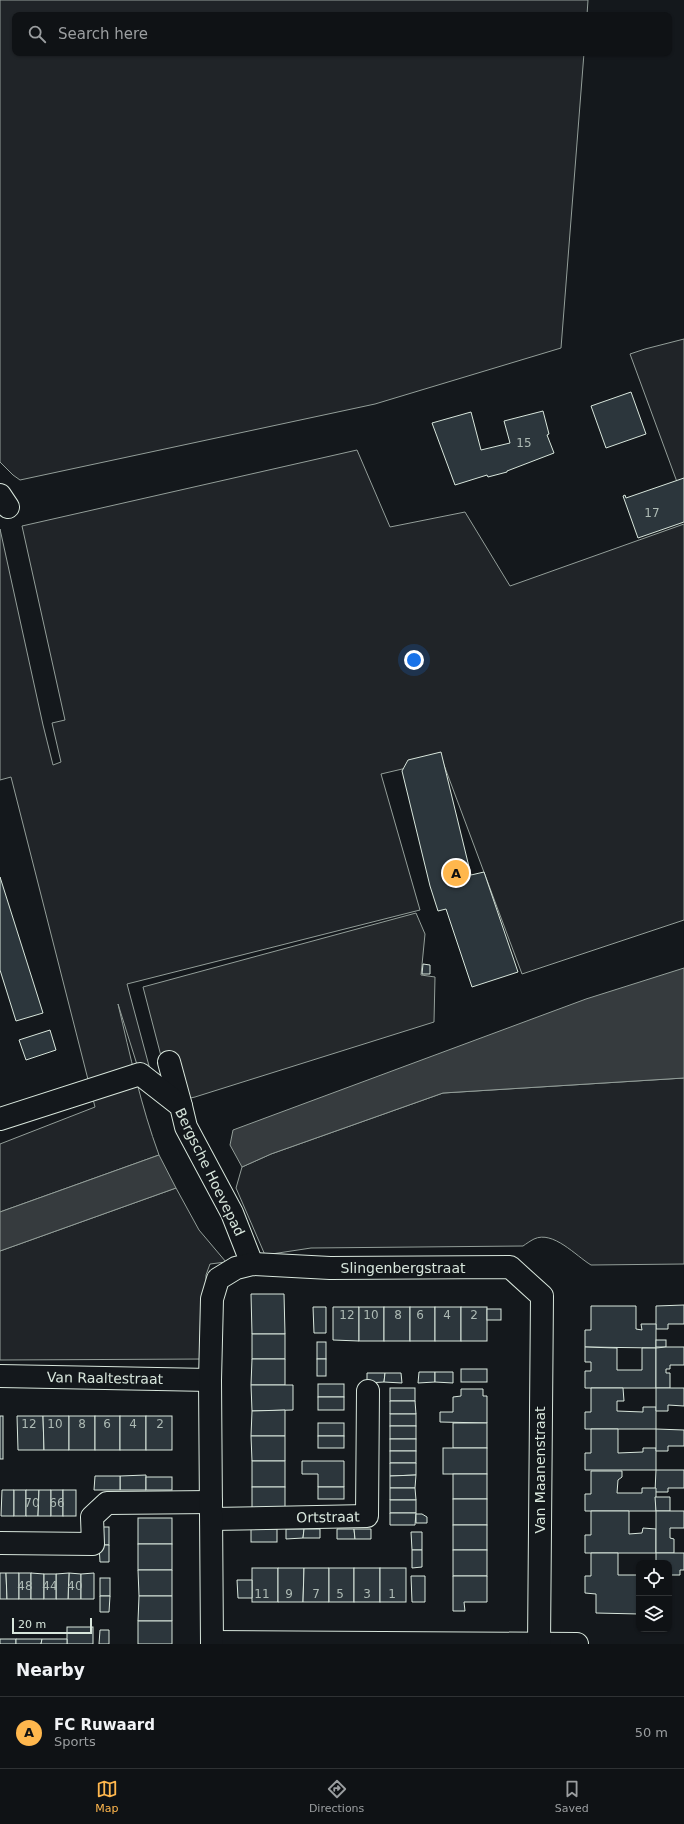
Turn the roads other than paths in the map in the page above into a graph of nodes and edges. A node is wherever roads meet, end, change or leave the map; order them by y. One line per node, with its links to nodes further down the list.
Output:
1 (169, 1062): 2 (street)
2 (181, 1106): 3 (street, Bergsche Hoevepad); 4 (street, Bergsche Hoevepad)
3 (0, 1118)
4 (252, 1264): 5 (street, Slingenbergstraat); 7 (street)
5 (542, 1296): 12 (street, Van Maanenstraat)
6 (0, 1376): 7 (street, Van Raaltestraat)
7 (210, 1380): 9 (street)
8 (368, 1391): 9 (street, Ortstraat)
9 (211, 1510): 10 (street, Ortstraat); 11 (street)
10 (0, 1543)
11 (212, 1643): 12 (street)
12 (539, 1643): 13 (street)
13 (577, 1644)

